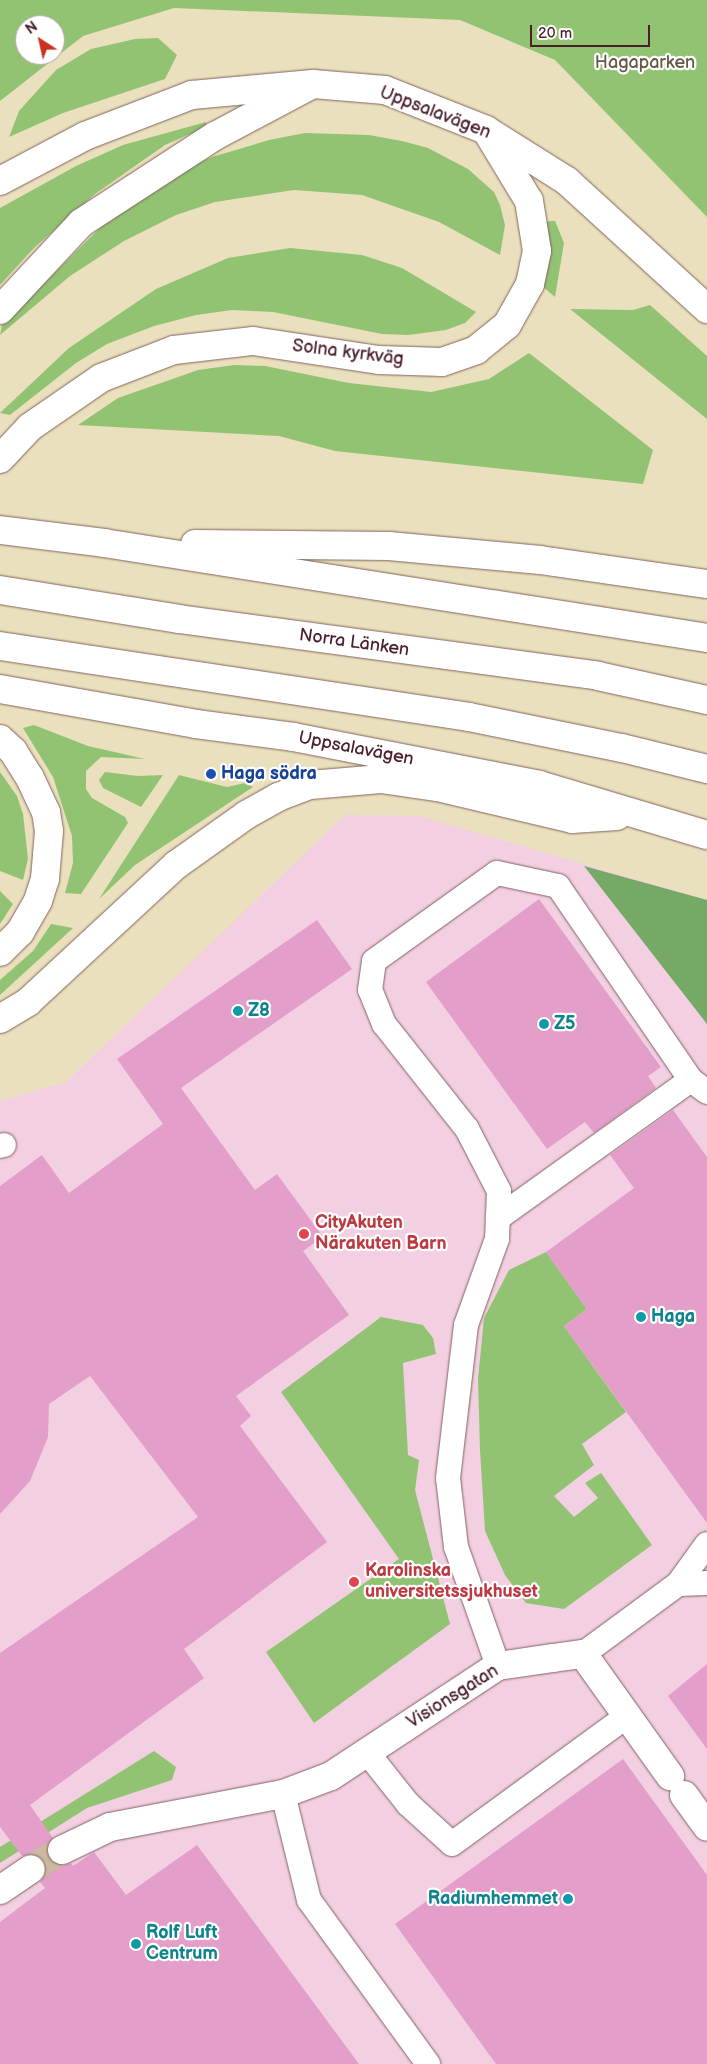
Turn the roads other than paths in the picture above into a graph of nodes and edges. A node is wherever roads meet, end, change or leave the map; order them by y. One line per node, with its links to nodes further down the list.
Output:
1 (313, 84): 2 (main road, Uppsalavägen); 3 (main road, Uppsalavägen); 5 (main road)
2 (486, 130): 4 (main road, Uppsalavägen); 6 (main road, Solna kyrkväg)
3 (0, 181)
4 (707, 309)
5 (0, 310)
6 (0, 459)
7 (4, 530): 8 (main road)
8 (104, 543): 9 (main road); 11 (main road)
9 (707, 584)
10 (0, 590): 14 (main road, Norra Länken)
11 (707, 638)
12 (0, 646): 16 (main road)
13 (0, 689): 17 (main road, Uppsalavägen)
14 (707, 700)
15 (0, 739): 19 (main road)
16 (707, 769)
17 (634, 815): 18 (main road, Uppsalavägen); 20 (main road)
18 (707, 835)
19 (0, 952)
20 (0, 1019)
21 (699, 1086): 22 (lane); 22 (lane)
22 (498, 1218): 27 (lane)
23 (707, 1544): 25 (lane, Visionsgatan)
24 (707, 1583): 25 (lane)
25 (678, 1584): 26 (lane, Visionsgatan)
26 (583, 1654): 27 (main road, Visionsgatan); 28 (main road)
27 (498, 1666): 29 (main road, Visionsgatan)
28 (628, 1716): 29 (lane); 31 (main road)
29 (366, 1751): 30 (main road, Visionsgatan)
30 (282, 1794): 32 (main road, Visionsgatan); 35 (lane)
31 (707, 1827)
32 (62, 1850)
33 (31, 1869): 34 (main road)
34 (0, 1890)
35 (428, 2064)

